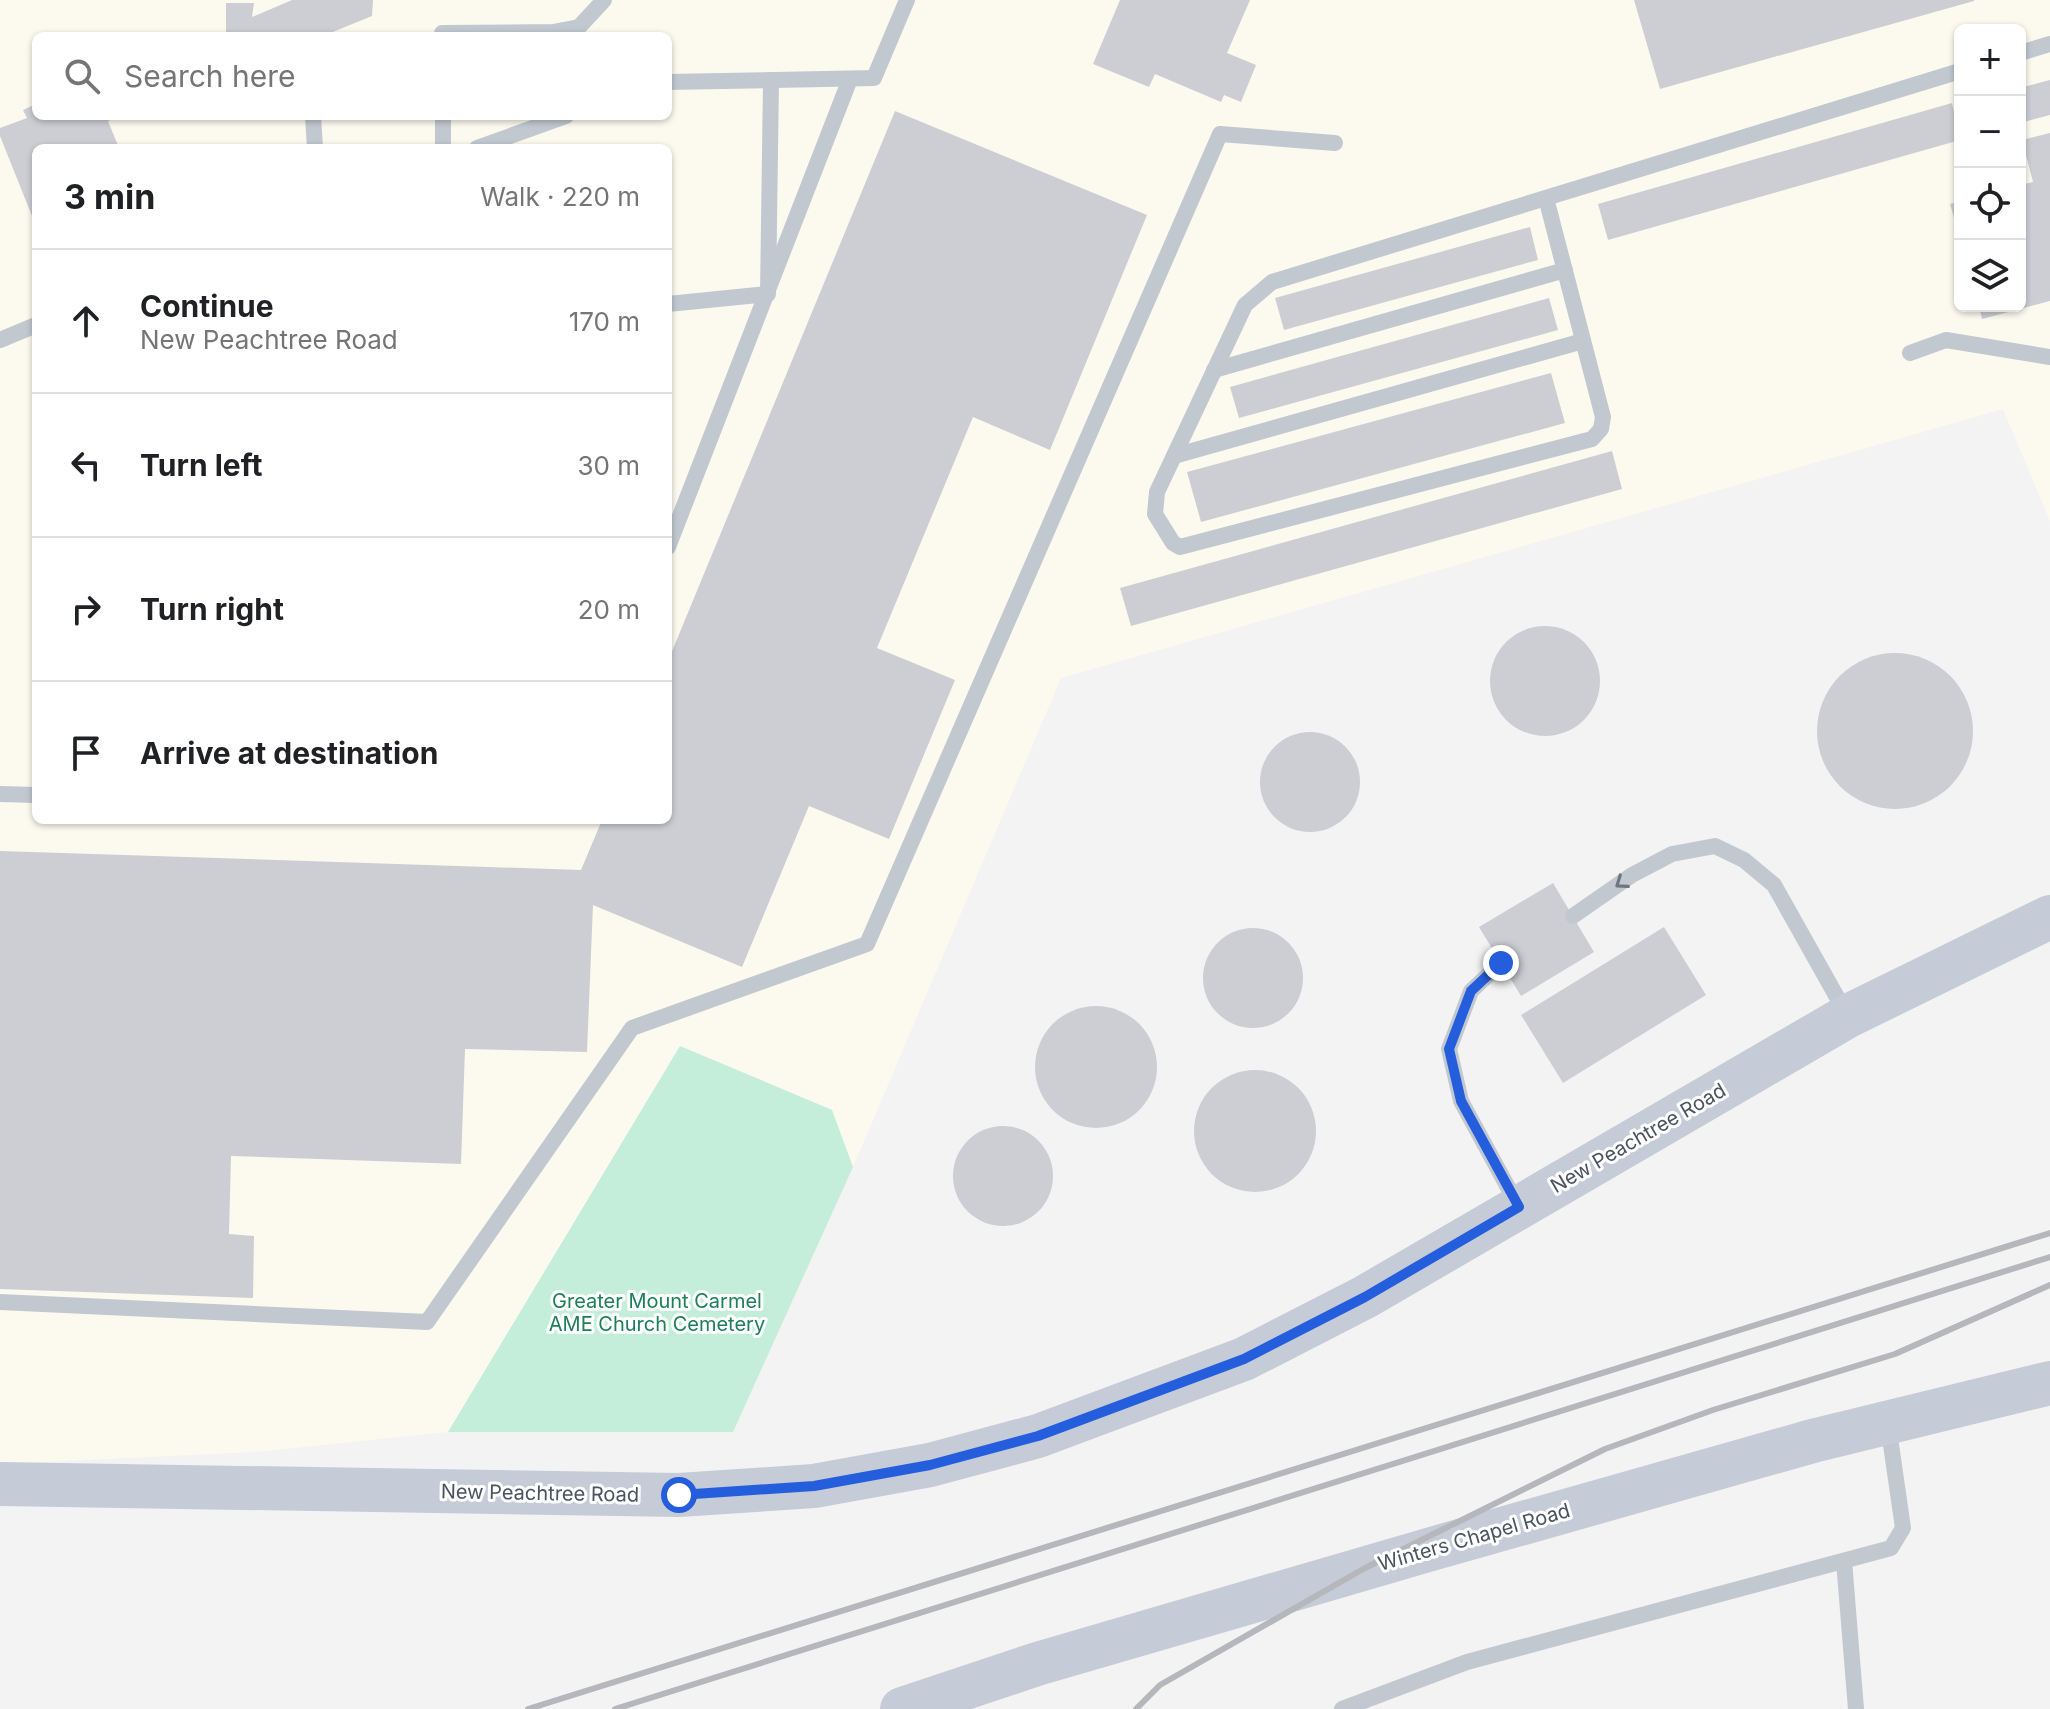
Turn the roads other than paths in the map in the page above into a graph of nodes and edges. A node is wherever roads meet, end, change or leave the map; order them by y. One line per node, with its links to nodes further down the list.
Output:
1 (604, 0): 3 (lane)
2 (907, 0): 7 (lane)
3 (553, 32)
4 (2050, 44): 5 (lane)
5 (2026, 51)
6 (1954, 73): 17 (lane)
7 (850, 79): 8 (lane); 19 (lane)
8 (771, 80): 9 (lane); 19 (lane)
9 (672, 82)
10 (313, 120): 14 (lane)
11 (443, 120): 15 (lane)
12 (555, 120): 16 (lane)
13 (1335, 143): 36 (lane)
14 (315, 144)
15 (443, 144)
16 (488, 144)
17 (1546, 198): 18 (lane); 26 (lane)
18 (1565, 270): 23 (lane); 26 (lane)
19 (768, 294): 20 (lane); 28 (lane)
20 (672, 304)
21 (32, 327): 22 (lane)
22 (0, 340)
23 (1583, 341): 27 (lane); 27 (lane)
24 (1910, 353): 25 (lane)
25 (2050, 357)
26 (1214, 370): 27 (lane)
27 (1174, 456)
28 (672, 537)
29 (0, 794): 30 (lane)
30 (32, 795)
31 (1573, 916): 34 (lane, one-way to 31)
32 (2050, 917): 34 (street, New Peachtree Road)
33 (1501, 963): 35 (lane)
34 (1848, 1016): 35 (street, New Peachtree Road)
35 (1519, 1207): 39 (street, New Peachtree Road)
36 (0, 1302)
37 (2050, 1383): 38 (street, Winters Chapel Road)
38 (1888, 1423): 40 (lane); 41 (street, Winters Chapel Road)
39 (0, 1484)
40 (1844, 1561): 42 (lane); 43 (lane)
41 (902, 1709)
42 (1342, 1709)
43 (1856, 1709)

